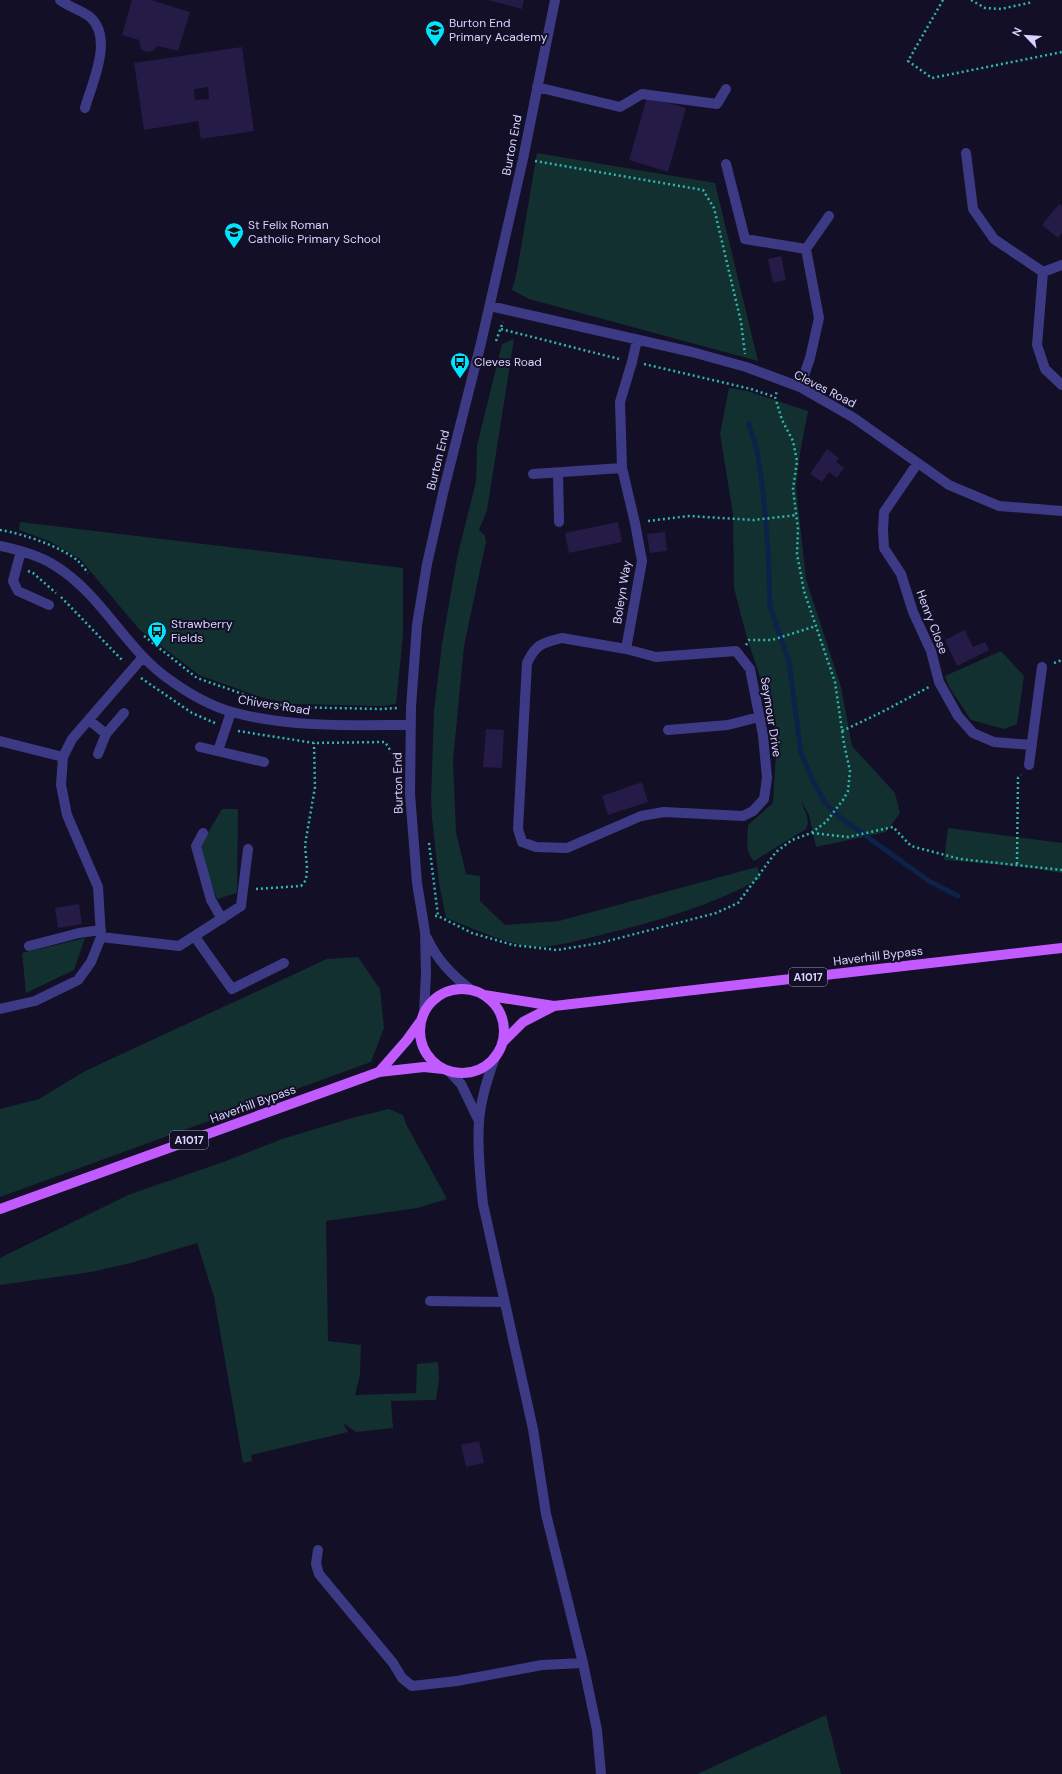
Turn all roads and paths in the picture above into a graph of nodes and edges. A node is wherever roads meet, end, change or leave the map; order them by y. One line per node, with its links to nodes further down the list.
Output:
1 (60, 0): 9 (street)
2 (555, 0): 7 (street, Burton End)
3 (943, 0): 6 (path)
4 (971, 0): 5 (path)
5 (1032, 2)
6 (1062, 52)
7 (537, 87): 8 (street); 11 (street, Burton End)
8 (726, 89)
9 (85, 108)
10 (966, 153): 16 (street)
11 (523, 159): 17 (street, Burton End); 21 (path)
12 (726, 164): 14 (street)
13 (829, 216): 14 (street)
14 (806, 249): 24 (street)
15 (1062, 265): 16 (street)
16 (1043, 272): 23 (street)
17 (490, 306): 18 (street, Cleves Road); 45 (street, Burton End)
18 (506, 309): 19 (street, Cleves Road); 20 (path)
19 (637, 340): 21 (street, Cleves Road); 26 (street, Boleyn Way)
20 (496, 342)
21 (746, 367): 22 (street, Cleves Road)
22 (781, 381): 24 (street, Cleves Road); 30 (path)
23 (1062, 385)
24 (800, 387): 25 (street, Cleves Road)
25 (917, 464): 29 (street, Cleves Road); 44 (street, Henry Close)
26 (622, 468): 27 (street); 32 (street, Boleyn Way)
27 (558, 473): 28 (street); 31 (street)
28 (533, 474)
29 (1062, 511)
30 (797, 515): 32 (path); 38 (path)
31 (558, 522)
32 (635, 523): 40 (street, Boleyn Way)
33 (0, 530): 36 (path)
34 (0, 546): 35 (street, Chivers Road)
35 (21, 551): 37 (street); 42 (street, Chivers Road)
36 (92, 578)
37 (49, 605)
38 (816, 626): 41 (path); 52 (path)
39 (143, 636): 45 (path)
40 (626, 649): 41 (street, Seymour Drive); 48 (street, Seymour Drive)
41 (736, 651): 48 (street, Seymour Drive)
42 (143, 657): 46 (street, Chivers Road); 49 (street)
43 (1042, 667): 56 (street)
44 (939, 682): 52 (path); 56 (street, Henry Close)
45 (411, 707): 50 (street, Burton End)
46 (231, 712): 50 (street, Chivers Road); 58 (street)
47 (124, 713): 53 (street)
48 (759, 717): 51 (street)
49 (89, 720): 53 (street); 60 (street)
50 (410, 725): 70 (street, Burton End)
51 (668, 730)
52 (842, 731): 64 (path)
53 (106, 734): 59 (street)
54 (0, 741): 60 (street)
55 (314, 743): 69 (path)
56 (1032, 745): 62 (street)
57 (200, 747): 58 (street)
58 (218, 751): 61 (street)
59 (98, 754)
60 (63, 757): 74 (street)
61 (264, 762)
62 (1030, 765): 67 (path)
63 (203, 833): 72 (street)
64 (811, 833): 67 (path); 71 (path)
65 (428, 837): 71 (path)
66 (248, 849): 69 (street)
67 (1017, 864): 68 (path)
68 (1062, 870)
69 (243, 894): 72 (street)
70 (421, 915): 71 (path); 73 (street, Burton End)
71 (438, 916)
72 (222, 919): 75 (street)
73 (424, 932): 79 (street, Burton End); 83 (street, Burton End)
74 (101, 934): 75 (street); 76 (street); 82 (street)
75 (195, 937): 78 (street)
76 (29, 946)
77 (1062, 948): 81 (main road, Haverhill Bypass / A1017)
78 (284, 963)
79 (471, 990): 80 (main road); 83 (main road)
80 (484, 995): 81 (main road, Haverhill Bypass / A1017); 84 (main road)
81 (554, 1006): 84 (main road, Haverhill Bypass / A1017)
82 (0, 1009)
83 (422, 1017): 86 (main road); 87 (main road, Haverhill Bypass / A1017)
84 (502, 1043): 85 (main road)
85 (496, 1055): 86 (main road); 88 (street)
86 (446, 1070): 87 (main road, Haverhill Bypass / A1017); 88 (street)
87 (379, 1072): 89 (main road, Haverhill Bypass / A1017)
88 (479, 1121): 91 (street)
89 (0, 1209)
90 (430, 1301): 91 (street)
91 (504, 1302): 93 (street)
92 (318, 1550): 93 (street)
93 (583, 1663): 94 (street)
94 (601, 1774)

